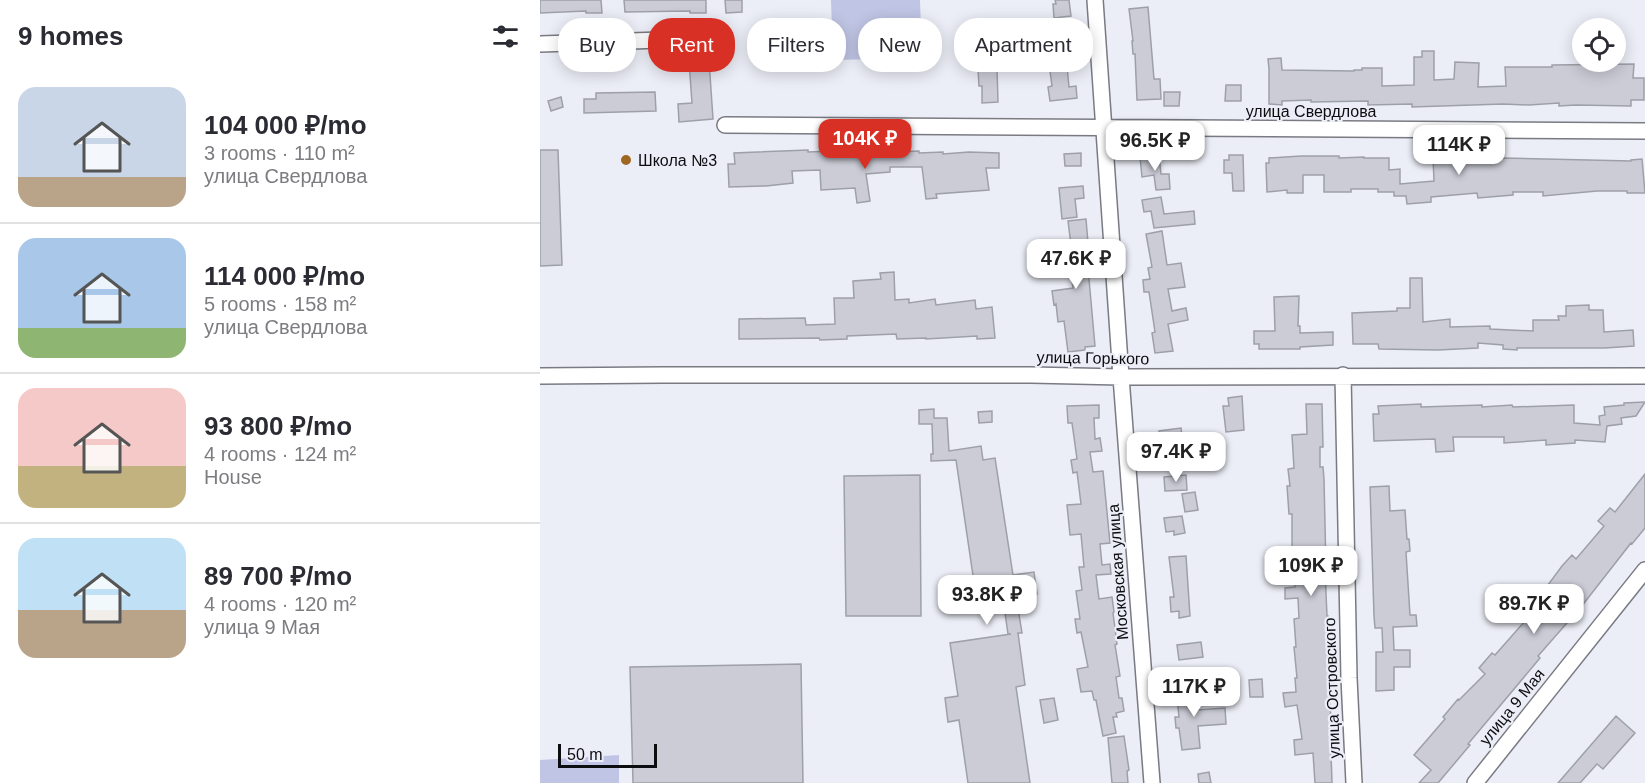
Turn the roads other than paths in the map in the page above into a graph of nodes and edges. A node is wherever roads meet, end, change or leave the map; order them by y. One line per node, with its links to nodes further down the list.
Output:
1 (1095, 0): 5 (street, Московская улица)
2 (648, 40): 3 (street)
3 (540, 44)
4 (725, 125): 5 (street, улица Свердлова)
5 (1105, 129): 6 (street, улица Свердлова); 10 (street, Московская улица)
6 (1645, 131)
7 (1343, 375): 9 (street, улица Горького); 10 (street, улица Горького); 13 (street, улица Островского)
8 (540, 376): 10 (street, улица Горького)
9 (1645, 376)
10 (1121, 377): 12 (street, Московская улица)
11 (1645, 570): 14 (street, улица 9 Мая)
12 (1152, 783)
13 (1354, 783)
14 (1475, 783)

